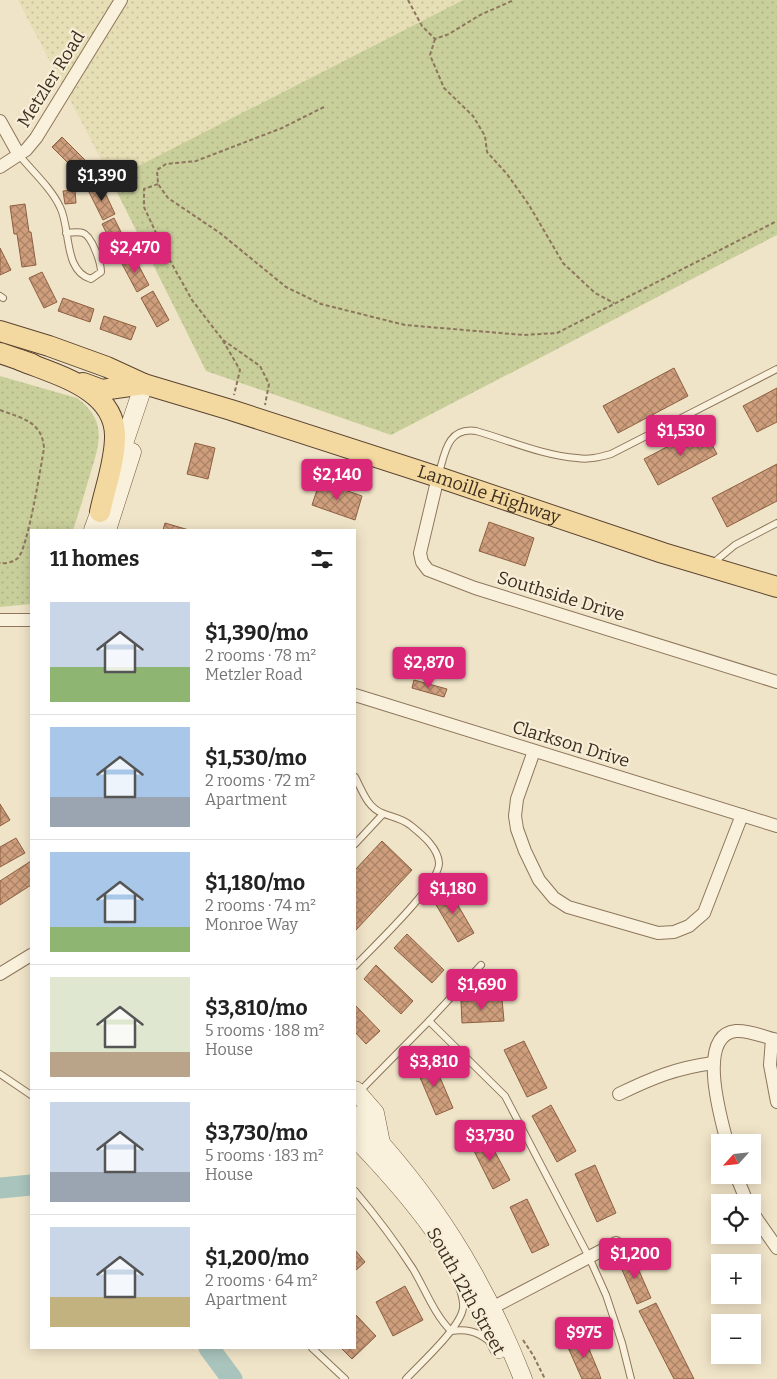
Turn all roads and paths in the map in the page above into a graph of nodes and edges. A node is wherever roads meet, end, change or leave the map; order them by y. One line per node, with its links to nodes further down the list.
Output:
1 (121, 0): 7 (street, Metzler Road)
2 (408, 0): 4 (path)
3 (514, 0): 4 (path)
4 (434, 39): 12 (path)
5 (324, 107): 9 (path)
6 (0, 120): 7 (street)
7 (19, 155): 8 (street, Metzler Road); 11 (lane)
8 (0, 167)
9 (158, 184): 12 (path); 14 (path)
10 (777, 221): 12 (path)
11 (66, 233): 11 (lane)
12 (614, 304)
13 (0, 331): 18 (main road, Lamoille Highway)
14 (222, 339): 20 (path); 21 (path)
15 (0, 353): 16 (main road, Lamoille Highway)
16 (20, 360): 18 (main road, Lamoille Highway); 24 (main road)
17 (777, 369): 22 (lane)
18 (149, 385): 20 (main road, Lamoille Highway); 24 (main road)
19 (0, 410): 25 (path)
20 (231, 410): 21 (main road, Lamoille Highway)
21 (262, 420): 22 (main road, Lamoille Highway)
22 (438, 477): 26 (main road, Lamoille Highway); 30 (street, Southside Drive)
23 (777, 523): 26 (lane)
24 (100, 524)
25 (0, 562)
26 (709, 567): 27 (main road, Lamoille Highway)
27 (777, 587)
28 (0, 620): 29 (street)
29 (30, 620)
30 (777, 682)
31 (356, 694): 32 (street, Clarkson Drive)
32 (534, 751): 35 (street, Clarkson Drive); 35 (street)
33 (356, 779): 34 (lane)
34 (383, 814): 37 (lane); 39 (lane)
35 (742, 816): 36 (street, Clarkson Drive)
36 (777, 826)
37 (356, 843)
38 (30, 956): 41 (street)
39 (356, 965)
40 (480, 965): 42 (lane)
41 (0, 974)
42 (429, 1021): 46 (lane); 59 (lane)
43 (775, 1040): 44 (street); 49 (street)
44 (713, 1063): 48 (street); 51 (street)
45 (0, 1074): 47 (lane)
46 (357, 1092): 53 (main road)
47 (30, 1094)
48 (619, 1094)
49 (777, 1102)
50 (356, 1116): 53 (main road, South 12th Street)
51 (725, 1134)
52 (356, 1139): 55 (main road, South 12th Street)
53 (381, 1143): 60 (main road, South 12th Street)
54 (356, 1196): 61 (lane)
55 (420, 1212): 60 (main road, South 12th Street); 61 (lane)
56 (761, 1225): 58 (street)
57 (616, 1243): 59 (street)
58 (777, 1248)
59 (589, 1257): 60 (street); 68 (lane)
60 (487, 1310): 63 (main road, South 12th Street); 67 (main road, South 12th Street)
61 (451, 1331): 63 (lane); 65 (lane)
62 (313, 1349): 64 (lane)
63 (502, 1355): 66 (main road, South 12th Street)
64 (345, 1379)
65 (406, 1379)
66 (513, 1379)
67 (523, 1379)
68 (631, 1379)

